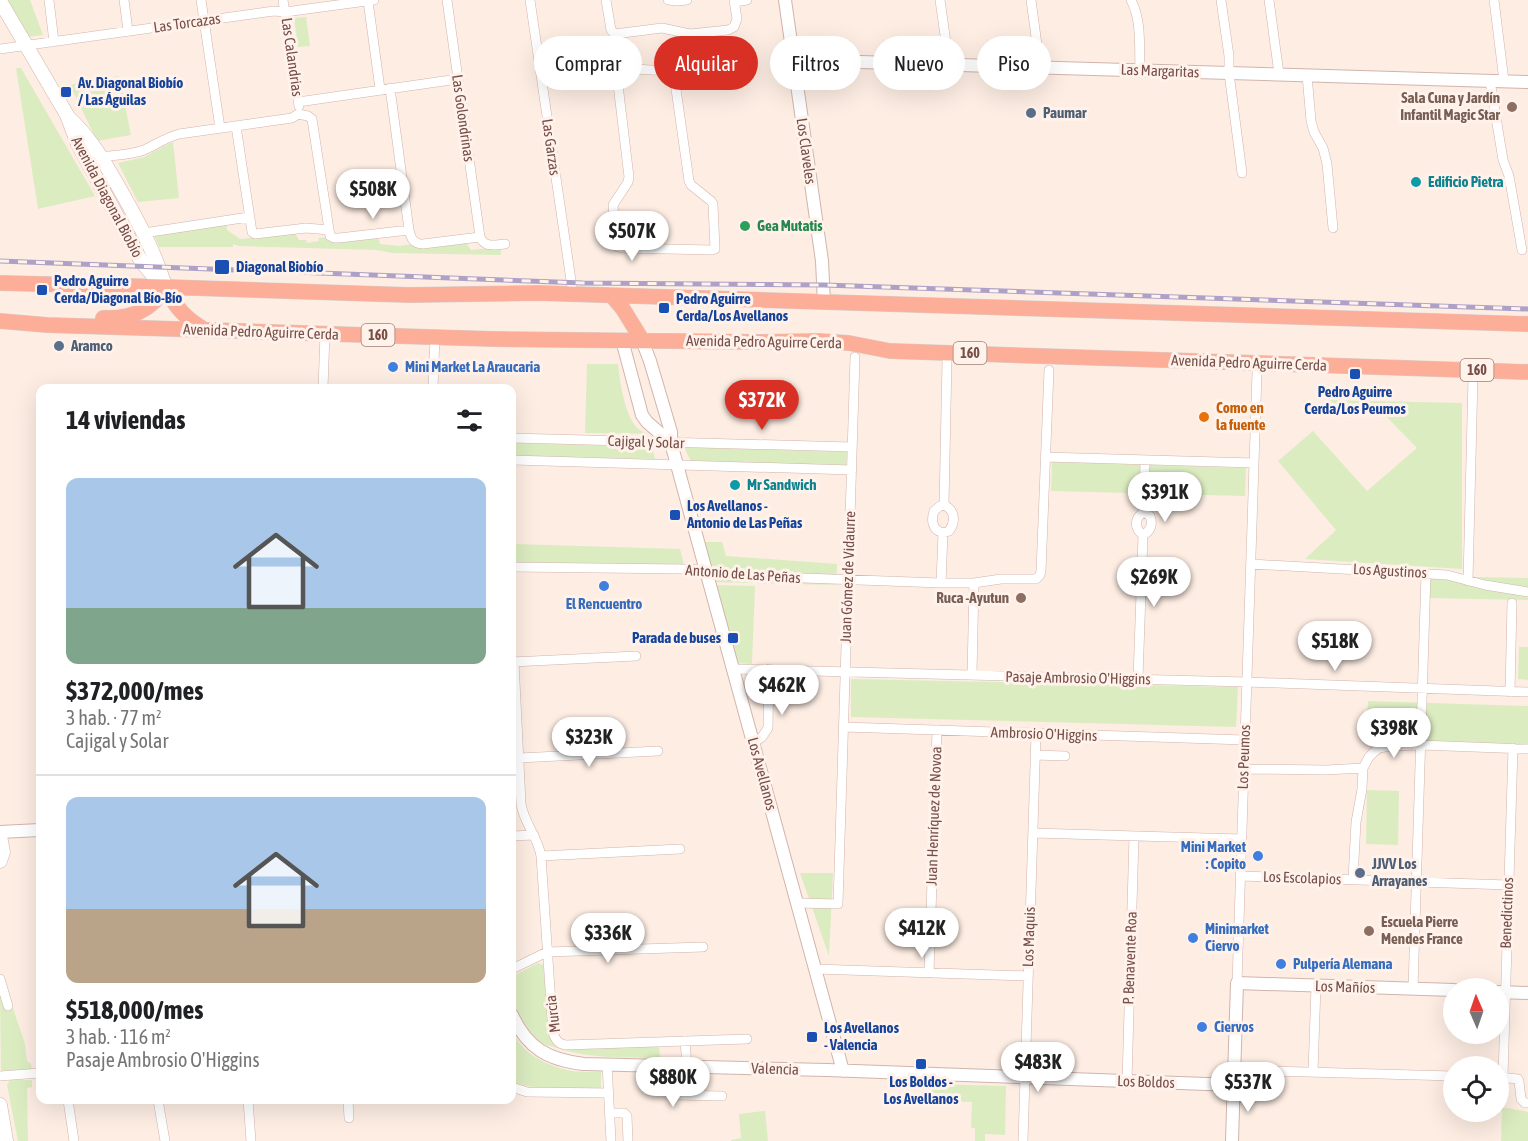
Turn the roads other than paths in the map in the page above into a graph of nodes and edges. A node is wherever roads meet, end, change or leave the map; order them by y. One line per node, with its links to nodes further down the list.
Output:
1 (49, 0): 30 (street)
2 (124, 0): 25 (street)
3 (201, 0): 24 (street)
4 (283, 0): 23 (street, Las Calandrias)
5 (374, 0): 21 (street, Las Torcazas)
6 (447, 0): 39 (street, Las Golondrinas)
7 (530, 0): 26 (street, Las Garzas)
8 (606, 0): 22 (street)
9 (668, 0): 10 (street)
10 (687, 0)
11 (747, 0): 22 (street)
12 (785, 0): 27 (street, Los Claveles)
13 (940, 0): 28 (street)
14 (1031, 0): 29 (street)
15 (1131, 0): 35 (street)
16 (1221, 0): 36 (street)
17 (1269, 0): 37 (street)
18 (1494, 0): 41 (street)
19 (0, 1): 31 (main road, Avenida Diagonal Biobío)
20 (357, 1): 21 (street, Las Torcazas); 23 (street, Las Torcazas)
21 (368, 1): 43 (street)
22 (734, 1)
23 (285, 12): 24 (street, Las Torcazas); 46 (street, Las Calandrias)
24 (204, 20): 25 (street, Las Torcazas); 50 (street)
25 (128, 31): 30 (street, Las Torcazas)
26 (535, 36)
27 (790, 36)
28 (945, 36)
29 (1036, 36)
30 (54, 42): 31 (street, Las Torcazas)
31 (26, 46): 32 (street, Las Torcazas); 48 (main road, Avenida Diagonal Biobío)
32 (0, 50)
33 (1051, 67): 35 (street, Las Margaritas)
34 (616, 68): 34 (street)
35 (1140, 70): 36 (street, Las Margaritas)
36 (1229, 73): 37 (street, Las Margaritas); 52 (street)
37 (1279, 74): 38 (street, Las Margaritas)
38 (1307, 75): 40 (street, Las Margaritas); 54 (street)
39 (458, 79): 43 (street); 58 (street, Las Golondrinas)
40 (1490, 81): 41 (street, Las Margaritas); 60 (street)
41 (1504, 81): 42 (street, Las Margaritas)
42 (1528, 82)
43 (385, 89): 46 (street); 56 (street)
44 (543, 90): 63 (street, Las Garzas)
45 (797, 90): 65 (street, Los Claveles)
46 (298, 102): 47 (street, Las Calandrias)
47 (298, 114): 49 (street); 55 (street, Las Calandrias)
48 (67, 115): 51 (main road, Avenida Diagonal Biobío); 62 (main road, Avenida Diagonal Biobío)
49 (236, 126): 50 (street); 53 (street)
50 (220, 128): 51 (street)
51 (101, 157): 57 (main road, Avenida Diagonal Biobío)
52 (1242, 173)
53 (249, 217): 55 (street); 57 (street)
54 (1333, 228)
55 (329, 230): 56 (street)
56 (409, 230): 58 (street)
57 (144, 233): 62 (main road, Avenida Diagonal Biobío)
58 (480, 237): 59 (street)
59 (505, 244)
60 (1522, 250)
61 (0, 284): 62 (highway)
62 (165, 287): 63 (highway); 66 (highway); 68 (highway)
63 (573, 294): 64 (highway)
64 (612, 296): 65 (highway); 72 (highway)
65 (824, 303): 67 (highway)
66 (0, 320): 68 (highway, Avenida Pedro Aguirre Cerda / 160)
67 (1528, 324)
68 (206, 330): 69 (highway, Avenida Pedro Aguirre Cerda / 160)
69 (325, 334): 70 (highway, Avenida Pedro Aguirre Cerda / 160); 79 (street)
70 (435, 338): 71 (highway, Avenida Pedro Aguirre Cerda / 160); 80 (street)
71 (622, 340): 72 (highway, Avenida Pedro Aguirre Cerda / 160); 82 (street)
72 (642, 340): 77 (highway, Avenida Pedro Aguirre Cerda / 160); 82 (street, Los Avellanos)
73 (855, 357): 83 (street, Juan Gómez de Vidaurre)
74 (947, 360): 98 (street)
75 (1049, 370): 84 (street)
76 (1257, 372): 87 (street, Los Peumos)
77 (1528, 372)
78 (1473, 377): 97 (street)
79 (322, 384)
80 (433, 384)
81 (516, 438): 82 (street, Cajigal y Solar)
82 (671, 443): 83 (street, Cajigal y Solar); 88 (street, Los Avellanos)
83 (852, 447): 89 (street, Juan Gómez de Vidaurre)
84 (1045, 457): 86 (street); 99 (street, Antonio de Las Peñas)
85 (516, 460): 88 (street, Cajigal y Solar)
86 (1145, 460): 87 (street); 90 (street)
87 (1254, 463): 92 (street, Los Peumos)
88 (677, 465): 89 (street, Cajigal y Solar); 94 (street, Los Avellanos)
89 (852, 470): 96 (street, Juan Gómez de Vidaurre)
90 (1144, 512): 91 (street); 91 (street)
91 (1143, 535): 108 (street)
92 (1251, 564): 95 (street, Los Agustinos); 109 (street, Los Peumos)
93 (516, 567): 94 (street, Antonio de Las Peñas)
94 (706, 570): 96 (street, Antonio de Las Peñas); 104 (street, Los Avellanos)
95 (1426, 573): 97 (street, Los Agustinos); 110 (street)
96 (848, 580): 98 (street, Antonio de Las Peñas); 106 (street, Juan Gómez de Vidaurre)
97 (1468, 581): 100 (street, Los Agustinos)
98 (941, 583): 99 (street, Antonio de Las Peñas)
99 (974, 583): 107 (street)
100 (1528, 592)
101 (1512, 603): 111 (street)
102 (636, 656): 103 (street)
103 (516, 662)
104 (733, 669): 105 (street, Pasaje Ambrosio O'Higgins); 118 (street, Los Avellanos)
105 (769, 669): 106 (street, Pasaje Ambrosio O'Higgins); 118 (street)
106 (845, 672): 107 (street, Pasaje Ambrosio O'Higgins); 114 (street, Juan Gómez de Vidaurre)
107 (972, 675): 108 (street, Pasaje Ambrosio O'Higgins)
108 (1138, 680): 109 (street, Pasaje Ambrosio O'Higgins)
109 (1247, 682): 110 (street, Pasaje Ambrosio O'Higgins); 117 (street, Los Peumos)
110 (1422, 689): 111 (street); 119 (street)
111 (1510, 692): 112 (street)
112 (1528, 692)
113 (516, 710): 125 (street, Murcia)
114 (844, 727): 115 (street, Ambrosio O'Higgins); 142 (street, Juan Gómez de Vidaurre)
115 (937, 730): 116 (street, Ambrosio O'Higgins); 147 (street, Juan Henríquez de Novoa)
116 (1036, 734): 117 (street, Ambrosio O'Higgins); 123 (street, Los Maquis)
117 (1245, 740): 127 (street, Los Peumos)
118 (753, 743): 142 (street, Los Avellanos)
119 (1420, 745): 120 (street); 126 (street); 140 (street)
120 (1513, 748): 121 (street); 141 (street, Benedictinos)
121 (1528, 749)
122 (658, 751): 125 (street)
123 (1035, 755): 124 (street); 129 (street, Los Maquis)
124 (1065, 756)
125 (519, 758): 131 (street, Murcia)
126 (1363, 768): 127 (street); 139 (street)
127 (1244, 769): 134 (street, Los Peumos)
128 (36, 830): 130 (street)
129 (1033, 833): 133 (street); 148 (street, Los Maquis)
130 (0, 834): 137 (main road)
131 (534, 835): 132 (street); 136 (street, Murcia)
132 (516, 836)
133 (1134, 836): 134 (street); 172 (street, P. Benavente Roa)
134 (1241, 839): 138 (street, Los Peumos)
135 (680, 849): 136 (street)
136 (541, 856): 144 (street, Murcia)
137 (0, 861)
138 (1240, 876): 139 (street, Los Escolapios); 151 (street, Los Peumos)
139 (1353, 879): 140 (street, Los Escolapios)
140 (1416, 882): 141 (street, Los Escolapios); 153 (street)
141 (1508, 885): 149 (street, Benedictinos)
142 (797, 903): 146 (street, Los Avellanos)
143 (703, 947): 144 (street)
144 (547, 952): 145 (street); 160 (street, Murcia)
145 (516, 967)
146 (815, 969): 147 (street); 165 (street, Los Avellanos)
147 (929, 973): 148 (street)
148 (1028, 976): 170 (street, Los Maquis)
149 (1503, 978)
150 (0, 979): 157 (street)
151 (1236, 983): 152 (street, Los Mañíos); 164 (street, Los Peumos)
152 (1316, 986): 153 (street, Los Mañíos); 166 (street)
153 (1413, 989): 154 (street, Los Mañíos)
154 (1443, 990)
155 (1509, 992): 156 (street)
156 (1528, 993)
157 (8, 1006)
158 (516, 1022): 161 (street, Valencia)
159 (747, 1039): 160 (street, Murcia)
160 (685, 1041): 163 (street)
161 (607, 1064): 162 (street, Valencia); 175 (street)
162 (669, 1066): 163 (street, Valencia); 176 (street)
163 (687, 1066): 165 (street, Valencia)
164 (1234, 1070): 166 (street); 173 (street, Los Peumos)
165 (843, 1071): 170 (street, Los Boldos)
166 (1313, 1072): 169 (street)
167 (36, 1073): 168 (street)
168 (0, 1076)
169 (1443, 1076)
170 (1025, 1077): 172 (street, Los Boldos); 192 (street, Los Maquis)
171 (1509, 1078): 177 (street, Benedictinos)
172 (1127, 1081): 173 (street, Los Boldos)
173 (1234, 1085): 193 (street, Los Peumos)
174 (516, 1088): 175 (street)
175 (609, 1093): 183 (street)
176 (722, 1096)
177 (1528, 1103)
178 (69, 1104): 187 (street)
179 (159, 1104): 188 (street)
180 (249, 1104): 189 (street)
181 (348, 1104): 184 (street)
182 (0, 1105): 185 (main road)
183 (610, 1113): 190 (street); 191 (street)
184 (349, 1118)
185 (1, 1122): 186 (main road)
186 (6, 1141)
187 (74, 1141)
188 (165, 1141)
189 (251, 1141)
190 (611, 1141)
191 (628, 1141)
192 (1023, 1141)
193 (1232, 1141)

